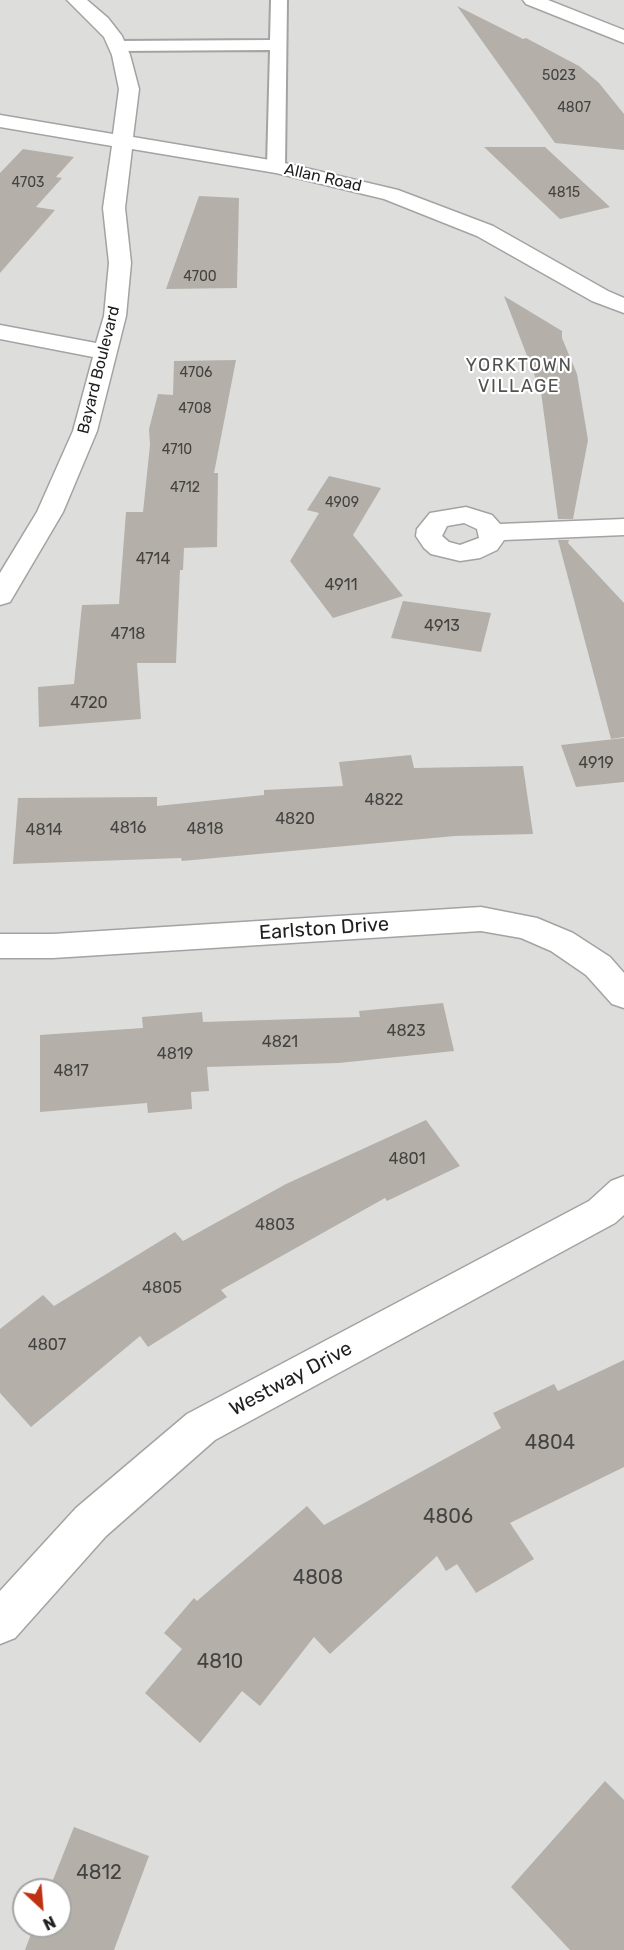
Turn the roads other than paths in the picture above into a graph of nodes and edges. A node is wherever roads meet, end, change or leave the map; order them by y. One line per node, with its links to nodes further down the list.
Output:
1 (76, 0): 6 (street, Bayard Boulevard)
2 (279, 0): 5 (lane)
3 (531, 0): 4 (street)
4 (624, 37)
5 (279, 45): 6 (lane); 9 (lane)
6 (117, 46): 8 (street, Bayard Boulevard)
7 (0, 121): 8 (street, Allan Road)
8 (124, 140): 9 (street, Allan Road); 12 (street, Bayard Boulevard)
9 (276, 167): 10 (street, Allan Road)
10 (624, 306)
11 (0, 332): 12 (street)
12 (106, 352): 15 (street, Bayard Boulevard)
13 (624, 527): 14 (street)
14 (492, 532)
15 (0, 596)
16 (0, 946): 17 (street, Earlston Drive)
17 (624, 995)
18 (624, 1192): 19 (street, Westway Drive)
19 (0, 1623)

